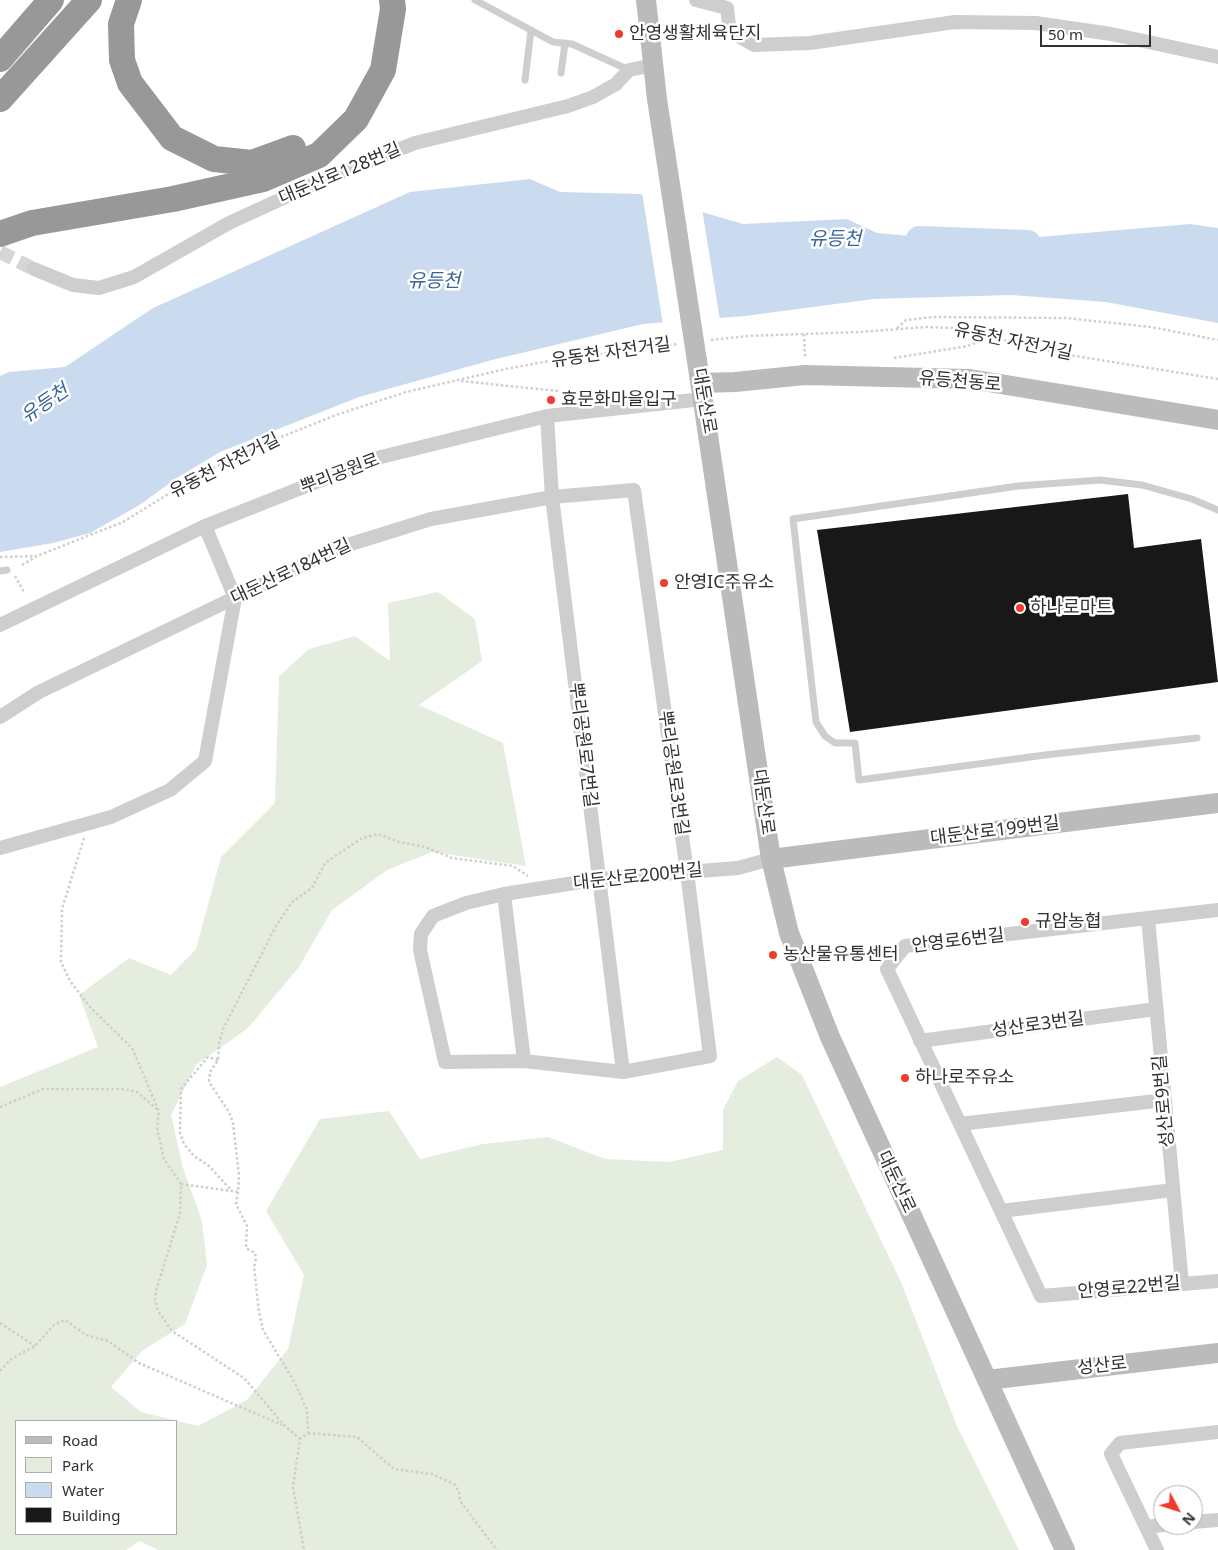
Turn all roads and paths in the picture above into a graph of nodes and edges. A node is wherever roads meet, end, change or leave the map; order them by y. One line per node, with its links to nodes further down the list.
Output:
1 (51, 0): 13 (highway)
2 (89, 0): 18 (highway)
3 (129, 0): 4 (highway)
4 (376, 0)
5 (392, 0): 19 (highway)
6 (475, 0): 10 (lane)
7 (646, 0): 14 (main road, 대둔산로)
8 (696, 0): 9 (street)
9 (730, 4): 12 (street)
10 (531, 30): 11 (lane); 17 (lane)
11 (565, 43): 15 (lane); 16 (lane)
12 (1218, 57)
13 (0, 59)
14 (654, 65): 15 (street); 31 (main road, 대둔산로, bridge)
15 (629, 70): 20 (street, 대둔산로128번길)
16 (561, 73)
17 (526, 80)
18 (0, 99)
19 (0, 234)
20 (34, 269)
21 (896, 330): 22 (path, 유동천 자전거길); 23 (path, 유동천 자전거길); 24 (path)
22 (804, 334): 25 (path, 유동천 자전거길); 28 (path)
23 (986, 337): 27 (path); 29 (path, 유동천 자전거길)
24 (1218, 340)
25 (703, 341)
26 (685, 343): 30 (path, 유동천 자전거길)
27 (886, 360)
28 (805, 376): 31 (main road, 유등천동로); 34 (main road, 유등천동로)
29 (1218, 379)
30 (457, 380): 32 (path); 39 (path, 유동천 자전거길)
31 (702, 391): 33 (street, 뿌리공원로); 51 (main road, 대둔산로)
32 (576, 393)
33 (547, 416): 36 (street, 뿌리공원로7번길); 38 (street, 뿌리공원로)
34 (1218, 420)
35 (634, 490): 36 (street, 대둔산로184번길); 52 (street, 뿌리공원로3번길)
36 (552, 497): 44 (street, 대둔산로184번길); 53 (street, 뿌리공원로7번길)
37 (1218, 510): 47 (lane)
38 (205, 526): 44 (street); 45 (street, 뿌리공원로)
39 (37, 556): 40 (path, 유동천 자전거길); 41 (path, 유동천 자전거길)
40 (0, 557)
41 (22, 565)
42 (15, 576): 43 (path)
43 (24, 592)
44 (235, 598): 46 (street, 대둔산로184번길); 49 (street)
45 (0, 625)
46 (0, 717)
47 (1197, 738)
48 (1218, 804): 51 (main road, 대둔산로199번길)
49 (90, 823): 50 (street); 66 (path)
50 (0, 848)
51 (771, 859): 52 (street, 대둔산로200번길); 79 (main road, 대둔산로)
52 (687, 872): 53 (street, 대둔산로200번길); 60 (street, 뿌리공원로3번길)
53 (600, 879): 54 (street, 대둔산로200번길); 63 (street, 뿌리공원로7번길)
54 (538, 889): 55 (street, 대둔산로200번길); 61 (path)
55 (504, 894): 62 (street); 62 (street, 대둔산로200번길)
56 (1218, 910): 57 (street, 안영로6번길)
57 (1148, 918): 58 (street, 성산로9번길); 59 (street, 안영로6번길)
58 (1156, 1009): 59 (street, 성산로3번길); 64 (street, 성산로9번길)
59 (920, 1041): 67 (street)
60 (710, 1056): 63 (street, 대둔산로200번길)
61 (218, 1060): 70 (path); 71 (path)
62 (524, 1061): 63 (street, 대둔산로200번길)
63 (623, 1072)
64 (1164, 1100): 67 (street); 69 (street, 성산로9번길)
65 (0, 1107): 66 (path)
66 (159, 1111): 68 (path)
67 (960, 1124): 72 (street)
68 (182, 1184): 70 (path); 80 (path)
69 (1173, 1190): 72 (street); 74 (street, 성산로9번길)
70 (233, 1192): 71 (path)
71 (238, 1192): 82 (path)
72 (1001, 1211): 74 (street, 안영로22번길)
73 (1218, 1281): 74 (street, 안영로22번길)
74 (1182, 1284)
75 (0, 1323): 76 (path)
76 (35, 1346): 78 (path); 80 (path)
77 (1218, 1353): 79 (main road, 성산로)
78 (0, 1371)
79 (987, 1380): 90 (main road, 대둔산로)
80 (284, 1425): 83 (path)
81 (1218, 1432): 86 (street)
82 (308, 1433): 83 (path); 89 (path)
83 (300, 1439): 88 (path)
84 (1218, 1520): 85 (street)
85 (1203, 1521)
86 (1146, 1526): 87 (street); 91 (street)
87 (1153, 1526)
88 (304, 1550)
89 (497, 1550)
90 (1065, 1550)
91 (1157, 1550)

